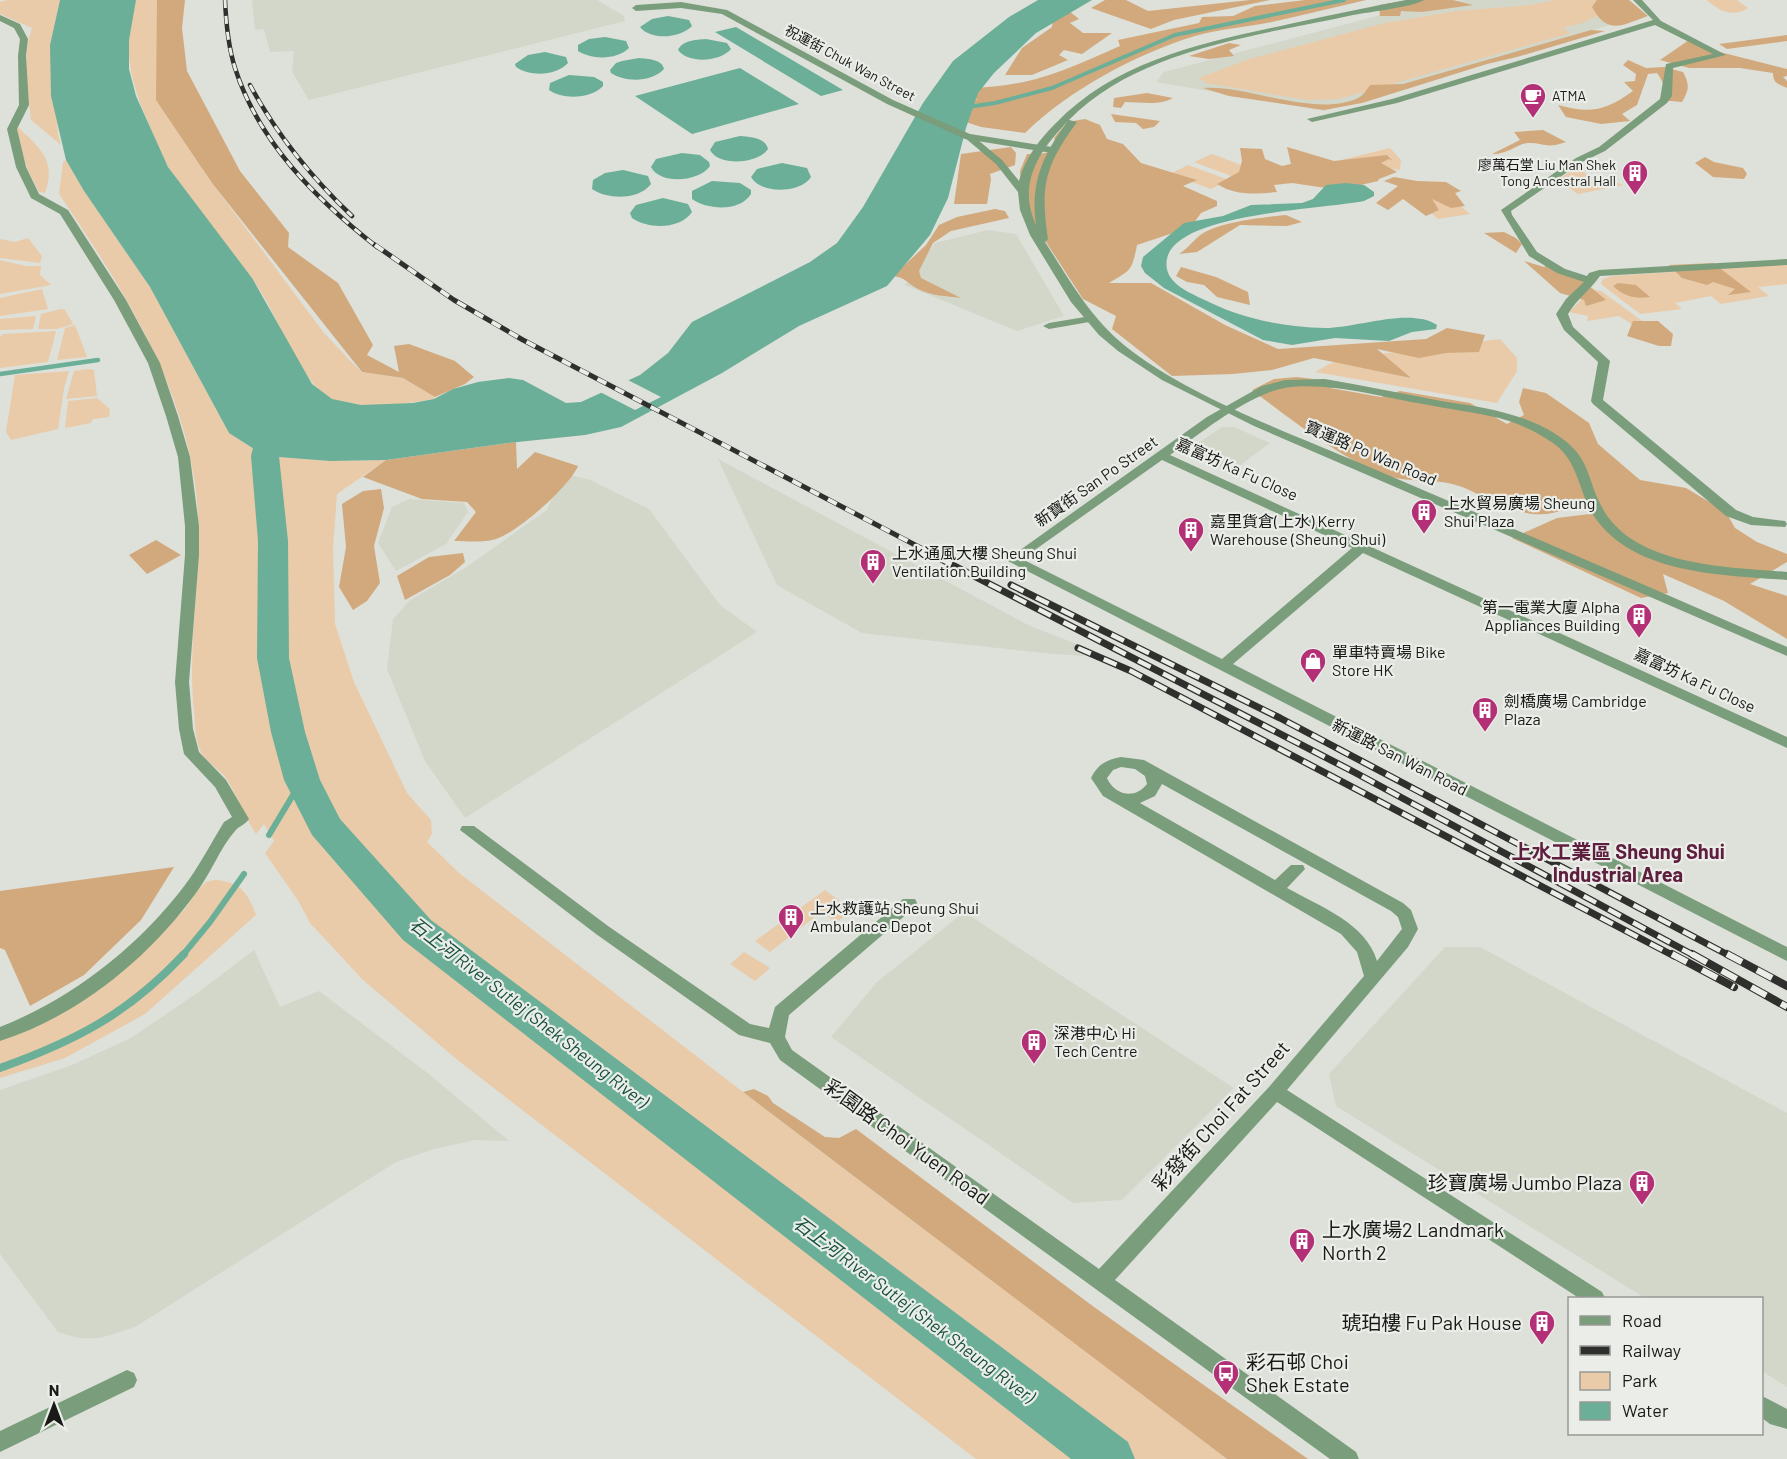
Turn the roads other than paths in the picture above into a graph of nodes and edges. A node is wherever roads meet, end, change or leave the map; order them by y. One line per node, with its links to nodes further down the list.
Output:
1 (1419, 0): 6 (street, 寶運路 Po Wan Road)
2 (1637, 0): 5 (street)
3 (636, 8): 8 (street, 祝運街 Chuk Wan Street)
4 (0, 18): 34 (street)
5 (1656, 22): 7 (street); 14 (street)
6 (1292, 26): 9 (street, 寶運路 Po Wan Road); 10 (street, 寶運路 Po Wan Road)
7 (1312, 119)
8 (969, 137): 9 (street, 祝運街 Chuk Wan Street); 11 (street)
9 (1039, 148): 10 (street, 祝運街 Chuk Wan Street); 11 (street, 寶運路 Po Wan Road)
10 (1052, 150): 12 (street, 寶運路 Po Wan Road)
11 (1023, 192): 12 (street, 寶運路 Po Wan Road)
12 (1049, 257): 15 (street, 寶運路 Po Wan Road)
13 (1787, 262): 14 (street)
14 (1592, 281): 19 (street)
15 (1091, 319): 16 (street); 17 (street, 寶運路 Po Wan Road)
16 (1049, 326)
17 (1228, 410): 18 (street, 新寶街 San Po Street); 22 (street, 新寶街 San Po Street); 23 (street, 寶運路 Po Wan Road)
18 (1161, 455): 20 (street, 嘉富坊 Ka Fu Close); 21 (street, 新寶街 San Po Street)
19 (1780, 524)
20 (1363, 546): 24 (street); 25 (street, 嘉富坊 Ka Fu Close)
21 (1013, 560): 24 (street, 新運路 San Wan Road)
22 (1787, 576)
23 (1787, 652)
24 (1223, 665): 32 (street, 新運路 San Wan Road)
25 (1787, 743)
26 (1146, 768): 27 (street); 27 (street, 彩發街 Choi Fat Street); 33 (street, 彩發街 Choi Fat Street)
27 (1120, 798): 30 (street, 彩發街 Choi Fat Street)
28 (468, 830): 35 (street)
29 (1297, 869): 30 (street)
30 (1277, 888): 33 (street, 彩發街 Choi Fat Street)
31 (909, 903): 35 (street)
32 (1787, 955)
33 (1373, 977): 36 (street, 彩發街 Choi Fat Street)
34 (0, 1034)
35 (776, 1037): 37 (street, 彩園路 Choi Yuen Road)
36 (1275, 1092): 37 (street, 彩發街 Choi Fat Street); 38 (street)
37 (1100, 1282): 43 (street, 彩園路 Choi Yuen Road)
38 (1592, 1297)
39 (127, 1380): 42 (street)
40 (1763, 1407): 41 (street)
41 (1787, 1419)
42 (0, 1442)
43 (1348, 1459)

